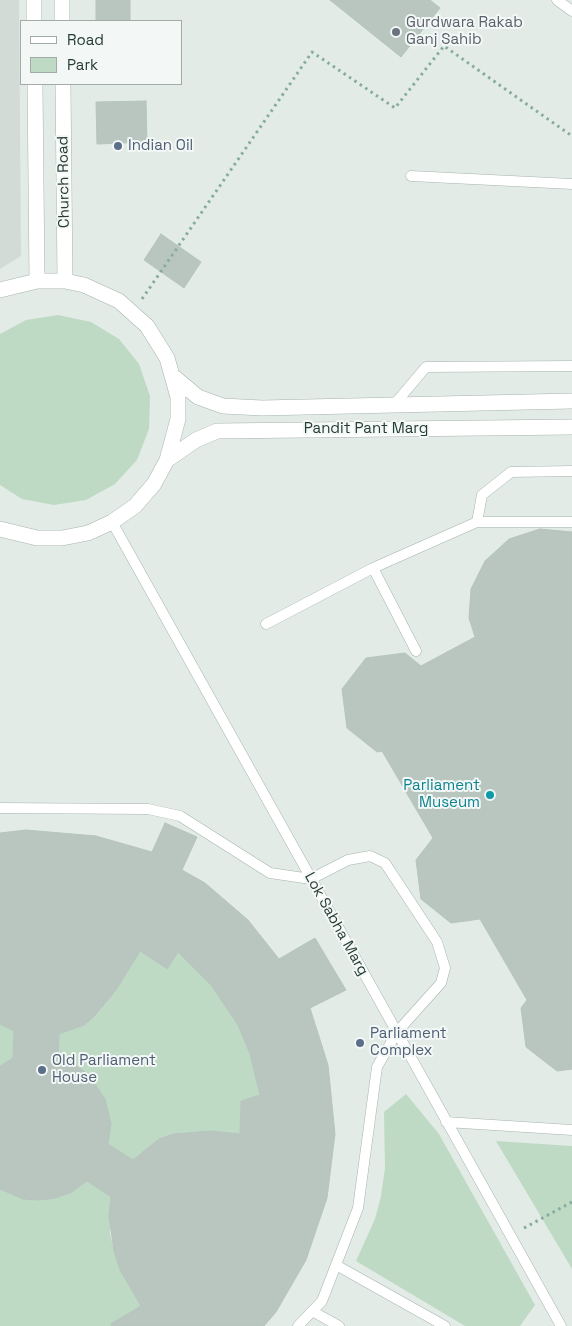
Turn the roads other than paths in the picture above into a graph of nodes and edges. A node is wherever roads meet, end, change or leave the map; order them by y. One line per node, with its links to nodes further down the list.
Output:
1 (34, 0): 5 (street)
2 (62, 0): 6 (street)
3 (557, 0): 4 (lane)
4 (572, 11)
5 (34, 20)
6 (62, 20)
7 (35, 85): 11 (street, Church Road)
8 (63, 85): 12 (street, Church Road)
9 (411, 176): 10 (lane)
10 (572, 184)
11 (37, 281): 12 (street); 13 (street)
12 (65, 281): 15 (street)
13 (0, 290)
14 (572, 366): 17 (lane)
15 (174, 376): 17 (street, Pandit Pant Marg); 19 (street)
16 (572, 401): 17 (street, Pandit Pant Marg)
17 (393, 406)
18 (572, 427): 19 (street, Pandit Pant Marg)
19 (168, 460): 21 (street)
20 (572, 471): 22 (lane)
21 (112, 522): 24 (street); 29 (lane, Lok Sabha Marg)
22 (477, 522): 23 (lane); 25 (lane)
23 (572, 522)
24 (0, 530)
25 (373, 568): 26 (lane); 27 (lane)
26 (266, 624)
27 (416, 651)
28 (0, 808): 29 (lane)
29 (311, 879): 30 (lane, Lok Sabha Marg); 30 (lane)
30 (397, 1032): 31 (lane, Lok Sabha Marg); 33 (lane)
31 (446, 1122): 32 (lane); 38 (lane, Lok Sabha Marg)
32 (572, 1130)
33 (336, 1264): 34 (lane); 37 (lane)
34 (312, 1311): 35 (lane); 36 (lane)
35 (298, 1326)
36 (339, 1326)
37 (444, 1326)
38 (561, 1326)

